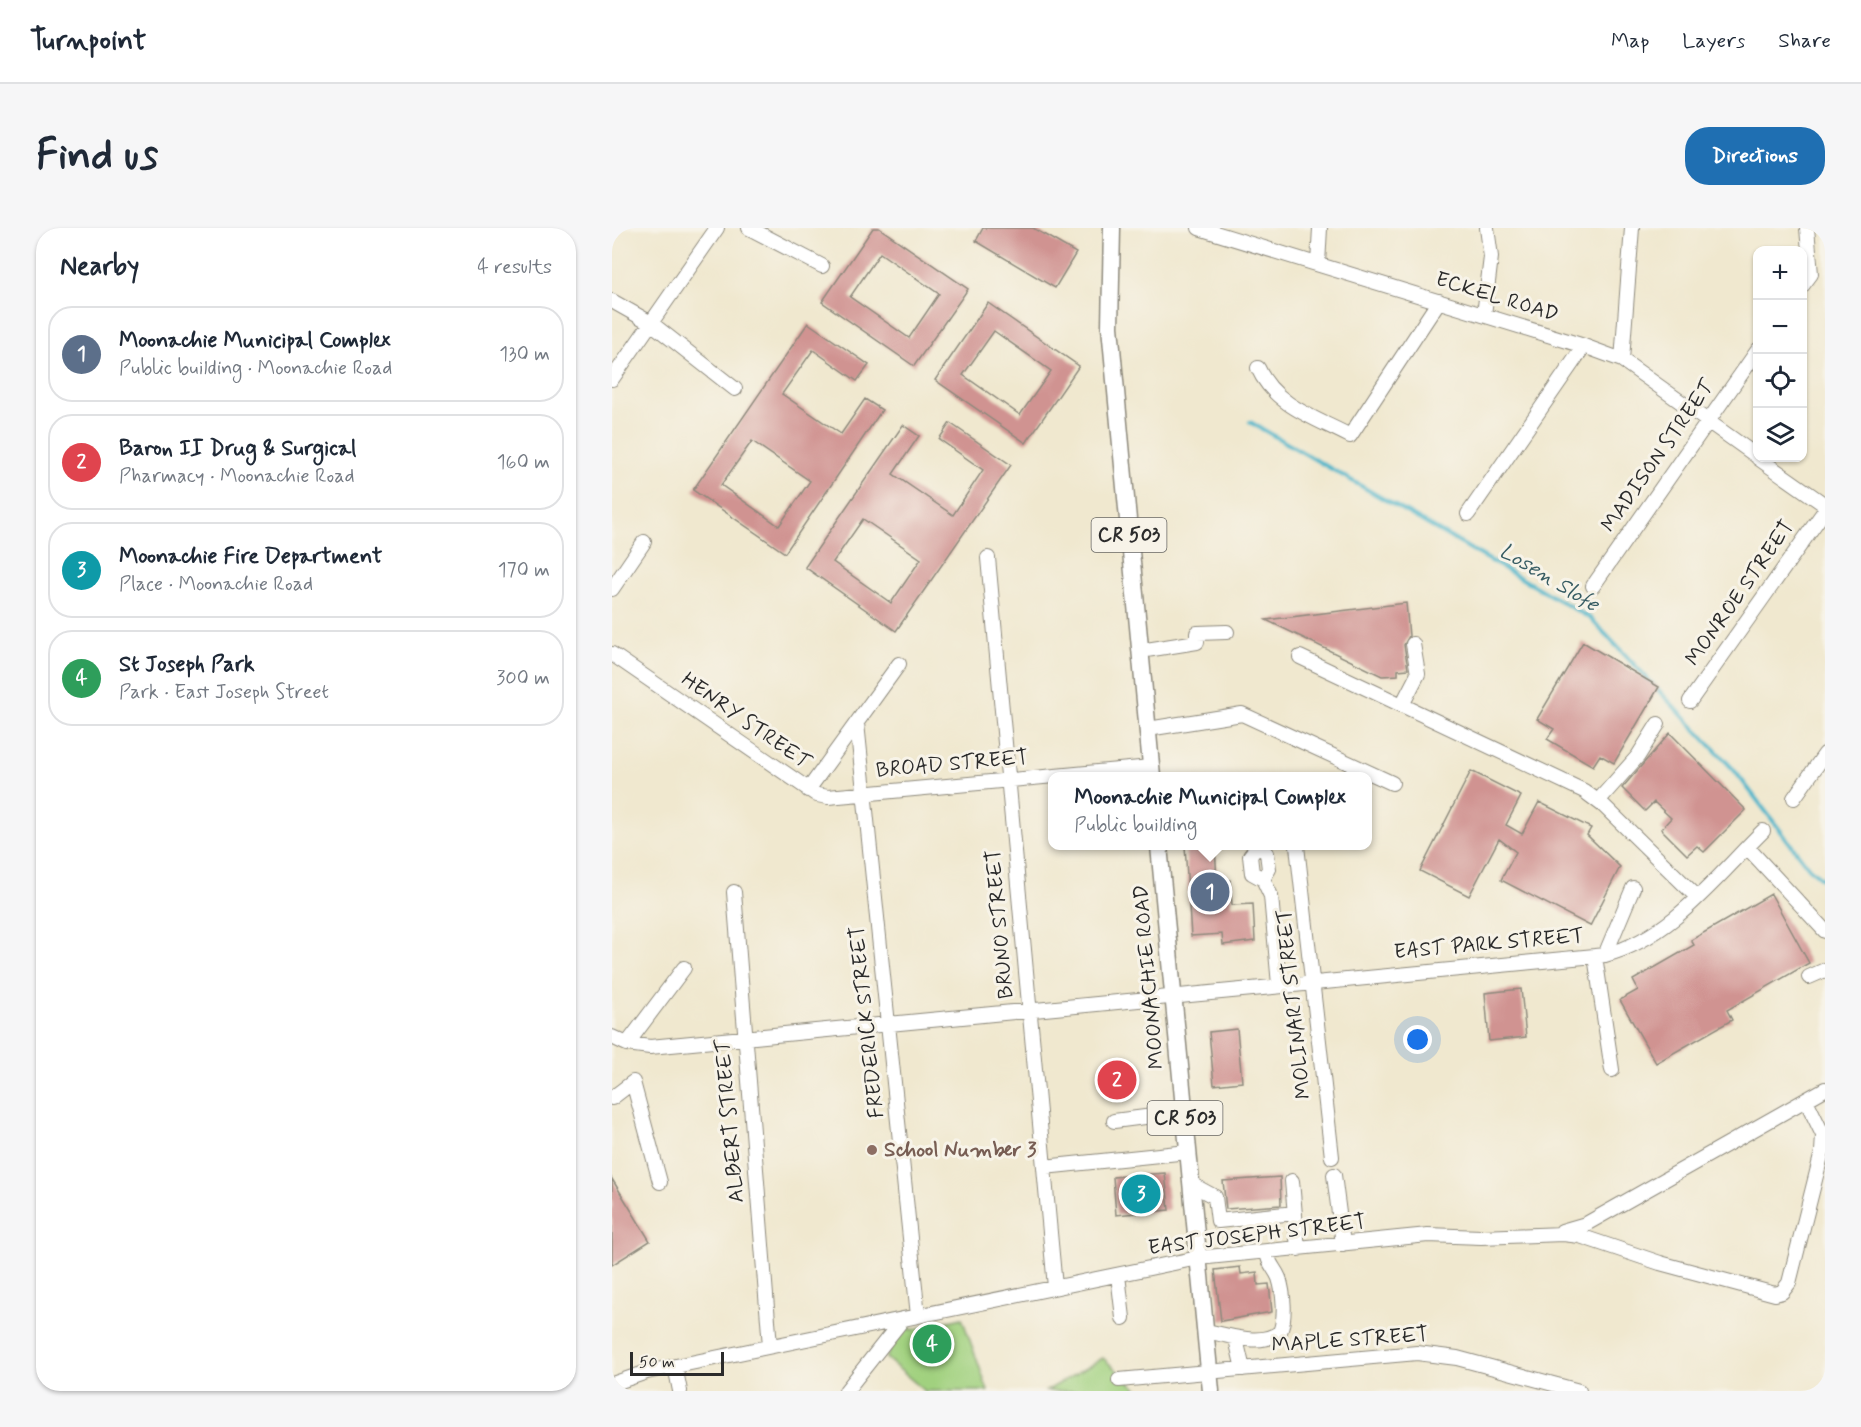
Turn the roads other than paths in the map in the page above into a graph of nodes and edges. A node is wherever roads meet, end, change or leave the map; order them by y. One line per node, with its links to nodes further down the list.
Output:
1 (717, 228): 15 (street)
2 (749, 228): 10 (street)
3 (1112, 228): 34 (main road, CR 503)
4 (1199, 228): 9 (street, ECKEL ROAD)
5 (1320, 228): 9 (street)
6 (1486, 228): 14 (street)
7 (1632, 228): 18 (street)
8 (1808, 228): 11 (street)
9 (1318, 264): 13 (street, ECKEL ROAD)
10 (822, 266)
11 (1807, 280)
12 (612, 301): 15 (street)
13 (1439, 301): 14 (street, ECKEL ROAD); 19 (street)
14 (1484, 315): 16 (street, ECKEL ROAD)
15 (651, 323): 20 (street); 21 (street)
16 (1584, 346): 18 (street, ECKEL ROAD); 27 (street)
17 (1755, 354): 22 (street, MADISON STREET)
18 (1622, 360): 22 (street, ECKEL ROAD)
19 (1258, 368)
20 (612, 379)
21 (735, 389)
22 (1708, 422): 23 (street, ECKEL ROAD); 30 (street, MADISON STREET)
23 (1753, 454)
24 (1765, 462): 25 (street, ECKEL ROAD)
25 (1825, 505)
26 (1825, 510): 38 (street, MONROE STREET)
27 (1468, 514)
28 (644, 542): 31 (street)
29 (988, 558): 48 (street, BRUNO STREET)
30 (1593, 586)
31 (612, 590)
32 (1227, 632): 34 (street)
33 (1413, 644): 39 (street)
34 (1140, 651): 42 (main road, CR 503)
35 (612, 654): 50 (street, HENRY STREET)
36 (1300, 657): 39 (street)
37 (899, 664): 40 (street)
38 (1690, 701)
39 (1402, 705): 53 (street)
40 (857, 723): 50 (street); 51 (street, FREDERICK STREET)
41 (1658, 724): 53 (street)
42 (1148, 729): 44 (main road, CR 503); 45 (street)
43 (1825, 754): 52 (street)
44 (1152, 772)
45 (1368, 772)
46 (1372, 774): 49 (street)
47 (1048, 778): 48 (street, BROAD STREET)
48 (1008, 780): 51 (street, BROAD STREET); 70 (street, BRUNO STREET)
49 (1392, 783)
50 (808, 790): 51 (street, HENRY STREET)
51 (864, 794): 71 (street, FREDERICK STREET)
52 (1794, 798)
53 (1598, 801): 61 (street)
54 (1763, 831): 55 (street, EAST PARK STREET)
55 (1747, 847): 61 (street, EAST PARK STREET); 62 (street)
56 (1159, 850): 69 (main road, MOONACHIE ROAD / CR 503)
57 (1264, 850): 68 (street)
58 (1297, 850): 67 (street, MOLINART STREET)
59 (1633, 888): 63 (street)
60 (734, 892): 73 (street, ALBERT STREET)
61 (1696, 897): 63 (street, EAST PARK STREET)
62 (1825, 931)
63 (1600, 956): 67 (street, EAST PARK STREET); 75 (street)
64 (684, 968): 74 (street)
65 (1825, 970): 66 (street)
66 (1809, 977)
67 (1312, 982): 68 (street, EAST PARK STREET); 82 (street, MOLINART STREET)
68 (1279, 985): 69 (street, EAST PARK STREET)
69 (1174, 997): 70 (street, EAST PARK STREET); 79 (main road, MOONACHIE ROAD / CR 503)
70 (1029, 1010): 71 (street, EAST PARK STREET); 83 (street, BRUNO STREET)
71 (888, 1024): 73 (street, EAST PARK STREET); 96 (street, FREDERICK STREET)
72 (612, 1037): 74 (street)
73 (744, 1038): 74 (street, EAST PARK STREET); 101 (street, ALBERT STREET)
74 (627, 1044)
75 (1612, 1070)
76 (1825, 1089): 78 (street, EAST JOSEPH STREET)
77 (612, 1098): 86 (street)
78 (1806, 1100): 89 (street, EAST JOSEPH STREET); 89 (street, EAST JOSEPH STREET)
79 (1184, 1112): 80 (street); 81 (main road, MOONACHIE ROAD / CR 503)
80 (1114, 1121)
81 (1188, 1152): 83 (street); 87 (main road, MOONACHIE ROAD / CR 503)
82 (1332, 1157)
83 (1044, 1167): 95 (street, BRUNO STREET)
84 (1334, 1175): 90 (street)
85 (1292, 1181): 88 (street)
86 (660, 1182)
87 (1191, 1184): 88 (street); 93 (main road, MOONACHIE ROAD / CR 503)
88 (1295, 1213): 91 (street)
89 (1548, 1233): 90 (street, EAST JOSEPH STREET)
90 (1343, 1245): 91 (street, EAST JOSEPH STREET)
91 (1298, 1249): 92 (street, EAST JOSEPH STREET)
92 (1267, 1252): 93 (street, EAST JOSEPH STREET); 100 (street)
93 (1198, 1258): 94 (street, EAST JOSEPH STREET); 99 (main road, MOONACHIE ROAD / CR 503)
94 (1118, 1275): 95 (street, EAST JOSEPH STREET); 97 (street)
95 (1055, 1287): 96 (street, EAST JOSEPH STREET)
96 (918, 1316): 98 (street, EAST JOSEPH STREET)
97 (1123, 1318)
98 (903, 1319): 101 (street, EAST JOSEPH STREET); 108 (street)
99 (1205, 1331): 100 (street); 104 (main road, MOONACHIE ROAD / CR 503)
100 (1236, 1339): 103 (street)
101 (770, 1347): 102 (street, EAST JOSEPH STREET)
102 (675, 1366): 106 (street, EAST JOSEPH STREET); 107 (street)
103 (1243, 1369): 104 (street, MAPLE STREET); 110 (street, MAPLE STREET)
104 (1209, 1372): 105 (street, MAPLE STREET); 109 (main road, MOONACHIE ROAD / CR 503)
105 (1119, 1380)
106 (612, 1384)
107 (680, 1391)
108 (846, 1391)
109 (1211, 1391)
110 (1579, 1391)

